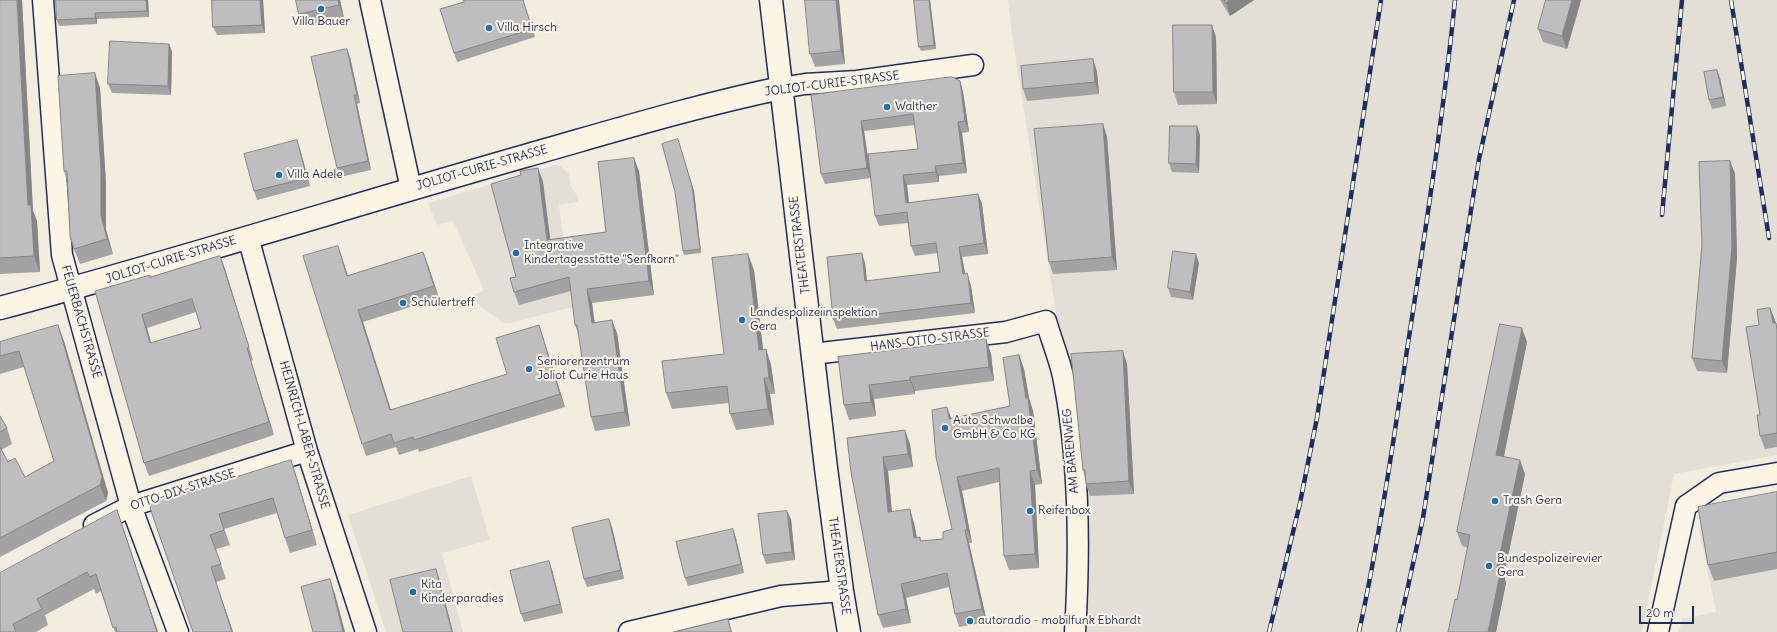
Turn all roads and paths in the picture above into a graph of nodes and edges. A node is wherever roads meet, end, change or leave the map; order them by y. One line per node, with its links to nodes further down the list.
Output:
1 (43, 0): 8 (street, FEUERBACHSTRASSE)
2 (370, 0): 6 (street)
3 (771, 0): 5 (main road, THEATERSTRASSE)
4 (973, 65): 5 (street, JOLIOT-CURIE-STRASSE)
5 (782, 88): 6 (main road, JOLIOT-CURIE-STRASSE); 11 (main road, THEATERSTRASSE)
6 (411, 189): 7 (main road, JOLIOT-CURIE-STRASSE)
7 (248, 237): 8 (main road, JOLIOT-CURIE-STRASSE); 12 (street, HEINRICH-LABER-STRASSE)
8 (72, 289): 9 (main road, JOLIOT-CURIE-STRASSE); 14 (street, FEUERBACHSTRASSE)
9 (0, 308)
10 (1046, 321): 11 (street, HANS-OTTO-STRASSE); 21 (street, AM BÄRENWEG)
11 (812, 354): 16 (main road, THEATERSTRASSE)
12 (307, 451): 14 (street, OTTO-DIX-STRASSE); 18 (street, HEINRICH-LABER-STRASSE)
13 (1777, 473): 22 (street)
14 (131, 506): 15 (street, OTTO-DIX-STRASSE); 17 (street, FEUERBACHSTRASSE)
15 (76, 535)
16 (842, 591): 19 (street); 20 (main road, THEATERSTRASSE)
17 (178, 632)
18 (366, 632)
19 (629, 632)
20 (849, 632)
21 (1075, 632)
22 (1658, 632)

